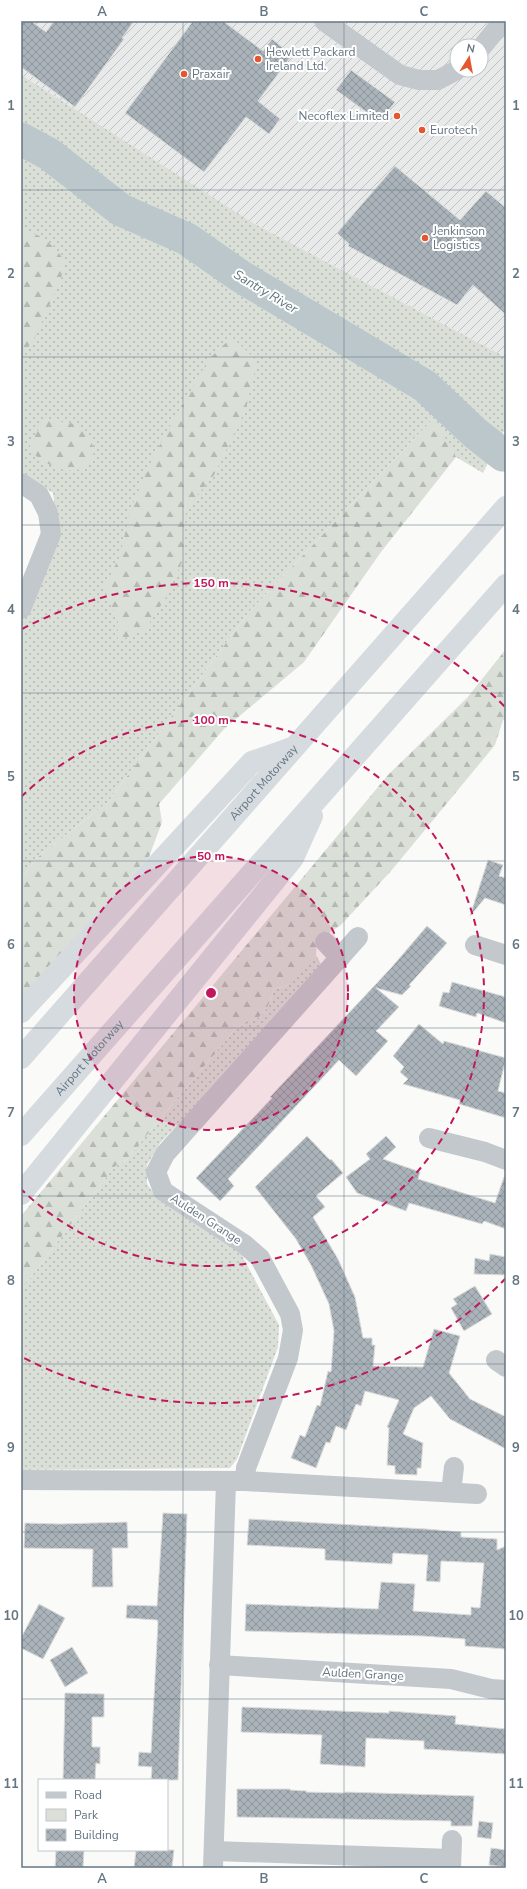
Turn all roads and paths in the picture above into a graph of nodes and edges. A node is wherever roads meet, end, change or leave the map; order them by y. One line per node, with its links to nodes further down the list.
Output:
1 (324, 21): 4 (street)
2 (503, 21): 3 (street)
3 (489, 38)
4 (449, 74)
5 (21, 483): 8 (street)
6 (506, 507): 9 (highway, Airport Motorway)
7 (506, 585): 10 (highway, Airport Motorway)
8 (21, 609)
9 (295, 747): 16 (highway); 17 (highway, Airport Motorway)
10 (321, 795): 18 (highway, Airport Motorway); 21 (highway)
11 (358, 937): 15 (street, Aulden Grange)
12 (325, 942): 15 (street)
13 (475, 945): 14 (street)
14 (506, 955)
15 (340, 958): 24 (street, Aulden Grange)
16 (21, 1012)
17 (21, 1058)
18 (21, 1135)
19 (429, 1138): 20 (street)
20 (506, 1160)
21 (21, 1194)
22 (454, 1467): 25 (street)
23 (21, 1480): 24 (street)
24 (235, 1482): 25 (street); 27 (street, Aulden Grange)
25 (451, 1492): 26 (street)
26 (477, 1494)
27 (219, 1665): 28 (street, Aulden Grange); 30 (street, Aulden Grange)
28 (506, 1690)
29 (451, 1856): 30 (street, Aulden Grange)
30 (214, 1859)

